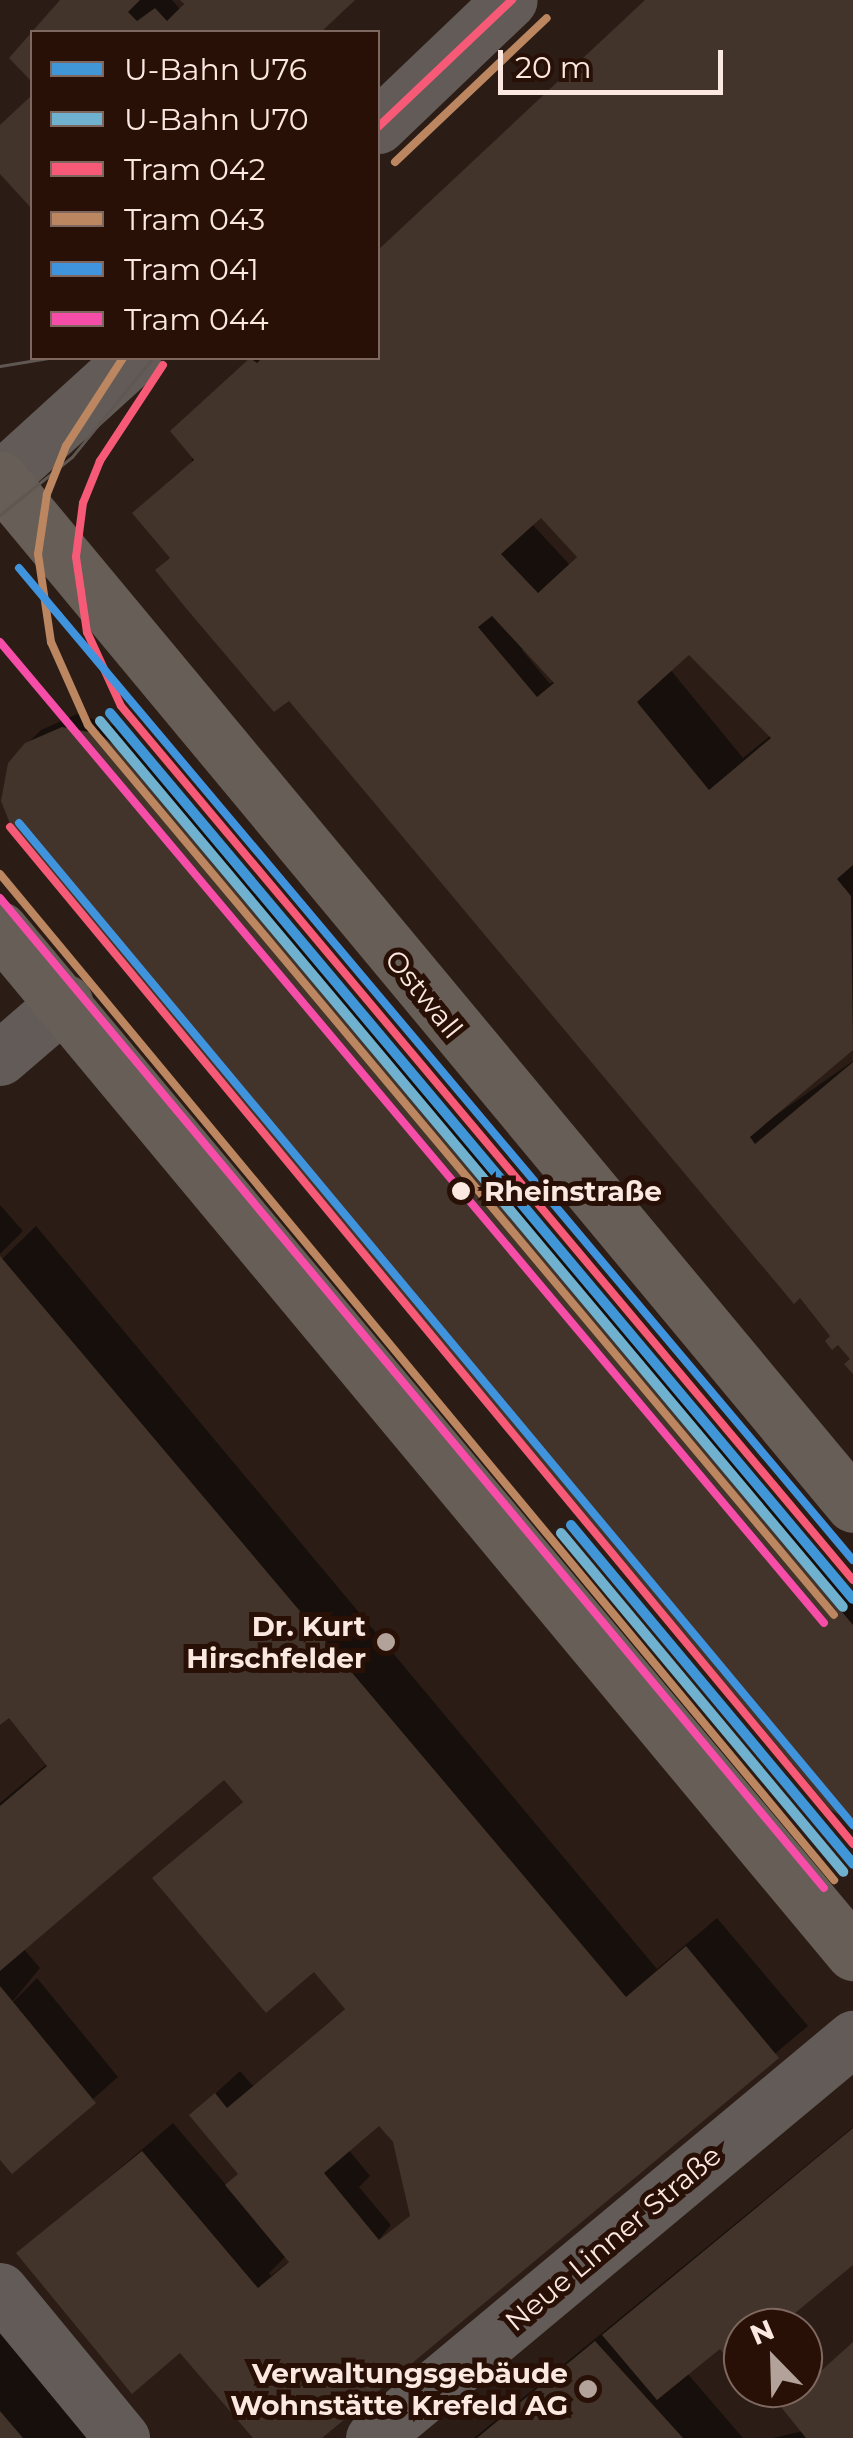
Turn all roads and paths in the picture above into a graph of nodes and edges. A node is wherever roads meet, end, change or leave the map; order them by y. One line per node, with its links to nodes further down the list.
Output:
1 (510, 0): 2 (street)
2 (380, 124)
3 (131, 360): 4 (street)
4 (0, 479): 8 (street, Ostwall)
5 (0, 929): 6 (street)
6 (65, 1002): 7 (street); 9 (street)
7 (0, 1058)
8 (853, 1505)
9 (853, 1953)
10 (853, 2038): 13 (street, Neue Linner Straße)
11 (0, 2290): 12 (street)
12 (122, 2438)
13 (373, 2438)

